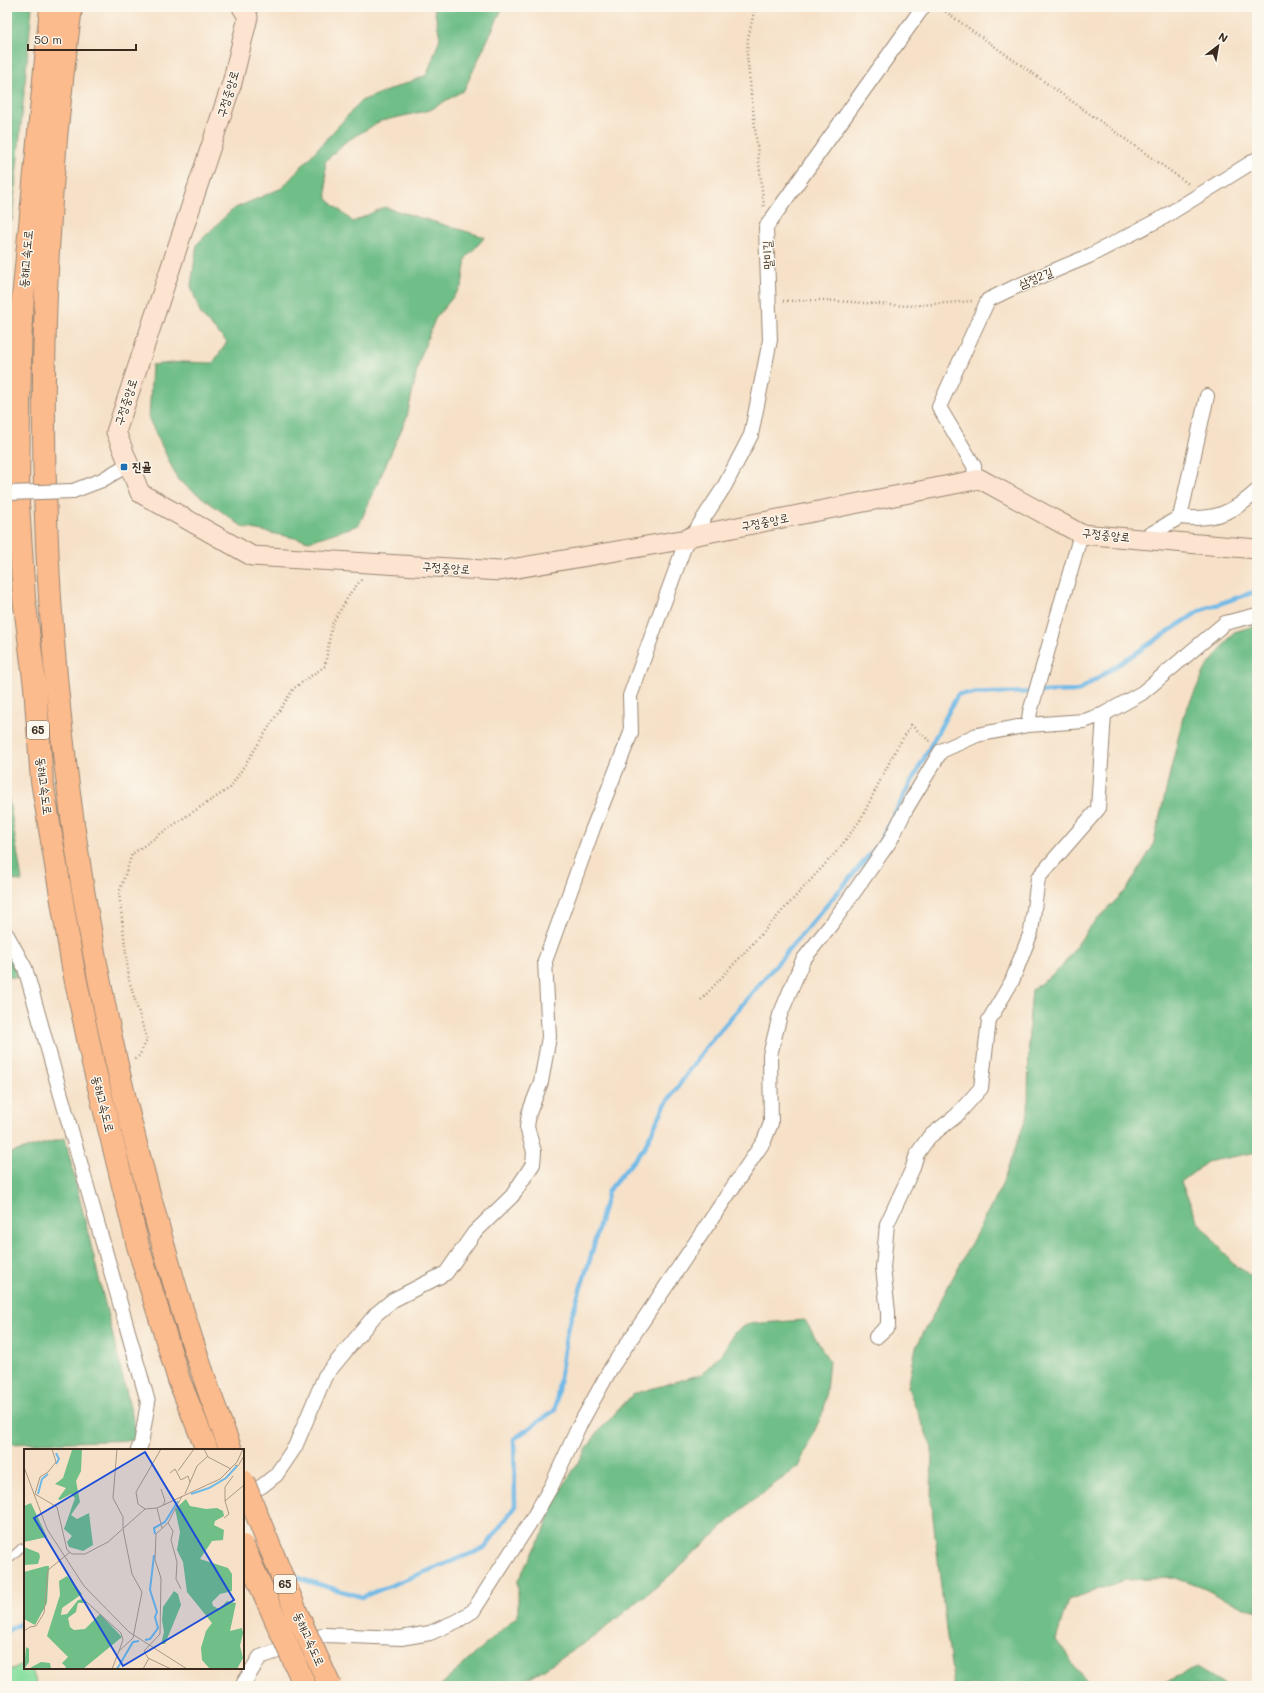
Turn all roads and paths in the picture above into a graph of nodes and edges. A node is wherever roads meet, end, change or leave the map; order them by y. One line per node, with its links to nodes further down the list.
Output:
1 (51, 7): 32 (highway, 동해고속도로 / 65)
2 (71, 7): 31 (highway, 동해고속도로 / 65)
3 (242, 7): 13 (street, 구정중앙로)
4 (755, 7): 9 (path)
5 (923, 7): 9 (street, 말미길)
6 (939, 7): 8 (path)
7 (1257, 159): 8 (street, 삼정2길)
8 (1202, 193): 10 (street, 삼정2길)
9 (766, 227): 11 (street, 말미길)
10 (988, 300): 11 (path); 14 (street)
11 (770, 301): 19 (street, 말미길)
12 (1207, 396): 17 (street)
13 (129, 464): 16 (street, bridge); 22 (street, 구정중앙로)
14 (975, 479): 18 (street, 구정중앙로); 19 (street, 구정중앙로)
15 (1257, 491): 17 (street)
16 (7, 493)
17 (1180, 517): 20 (street)
18 (1081, 534): 20 (street, 구정중앙로); 25 (street)
19 (690, 538): 22 (street, 구정중앙로); 35 (street, 말미길)
20 (1142, 539): 21 (street, 구정중앙로)
21 (1257, 549)
22 (375, 563): 29 (path)
23 (1257, 616): 24 (street)
24 (1104, 714): 25 (street); 30 (street)
25 (1029, 719): 39 (street)
26 (938, 747): 28 (path)
27 (7, 935): 33 (street)
28 (701, 1000)
29 (135, 1059)
30 (876, 1337)
31 (227, 1441)
32 (204, 1442)
33 (138, 1449)
34 (244, 1483): 41 (highway, 동해고속도로 / 65, bridge)
35 (244, 1495)
36 (24, 1547): 38 (lane)
37 (244, 1548): 40 (highway, 동해고속도로 / 65, bridge)
38 (7, 1561)
39 (242, 1686)
40 (305, 1686)
41 (330, 1686)

